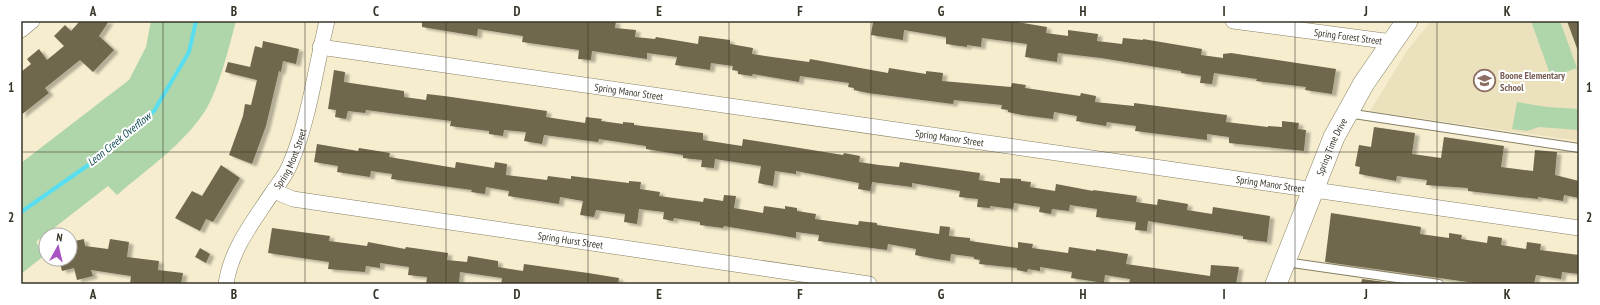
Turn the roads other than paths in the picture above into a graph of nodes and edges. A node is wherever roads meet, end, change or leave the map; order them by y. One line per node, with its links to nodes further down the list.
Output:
1 (32, 21): 5 (street)
2 (327, 21): 7 (street, Spring Mont Street)
3 (1232, 21): 6 (street, Spring Forest Street)
4 (1407, 21): 6 (street, Spring Time Drive)
5 (21, 30)
6 (1392, 42): 8 (street, Spring Time Drive)
7 (320, 47): 10 (street, Spring Manor Street); 11 (street, Spring Mont Street)
8 (1346, 113): 9 (lane); 10 (street, Spring Time Drive)
9 (1579, 148)
10 (1313, 190): 12 (street, Spring Manor Street); 13 (street, Spring Time Drive)
11 (274, 191): 14 (street, Spring Mont Street); 15 (street, Spring Hurst Street)
12 (1579, 228)
13 (1284, 262): 16 (street, Spring Time Drive); 17 (lane)
14 (226, 284)
15 (869, 284)
16 (1276, 284)
17 (1439, 284)

